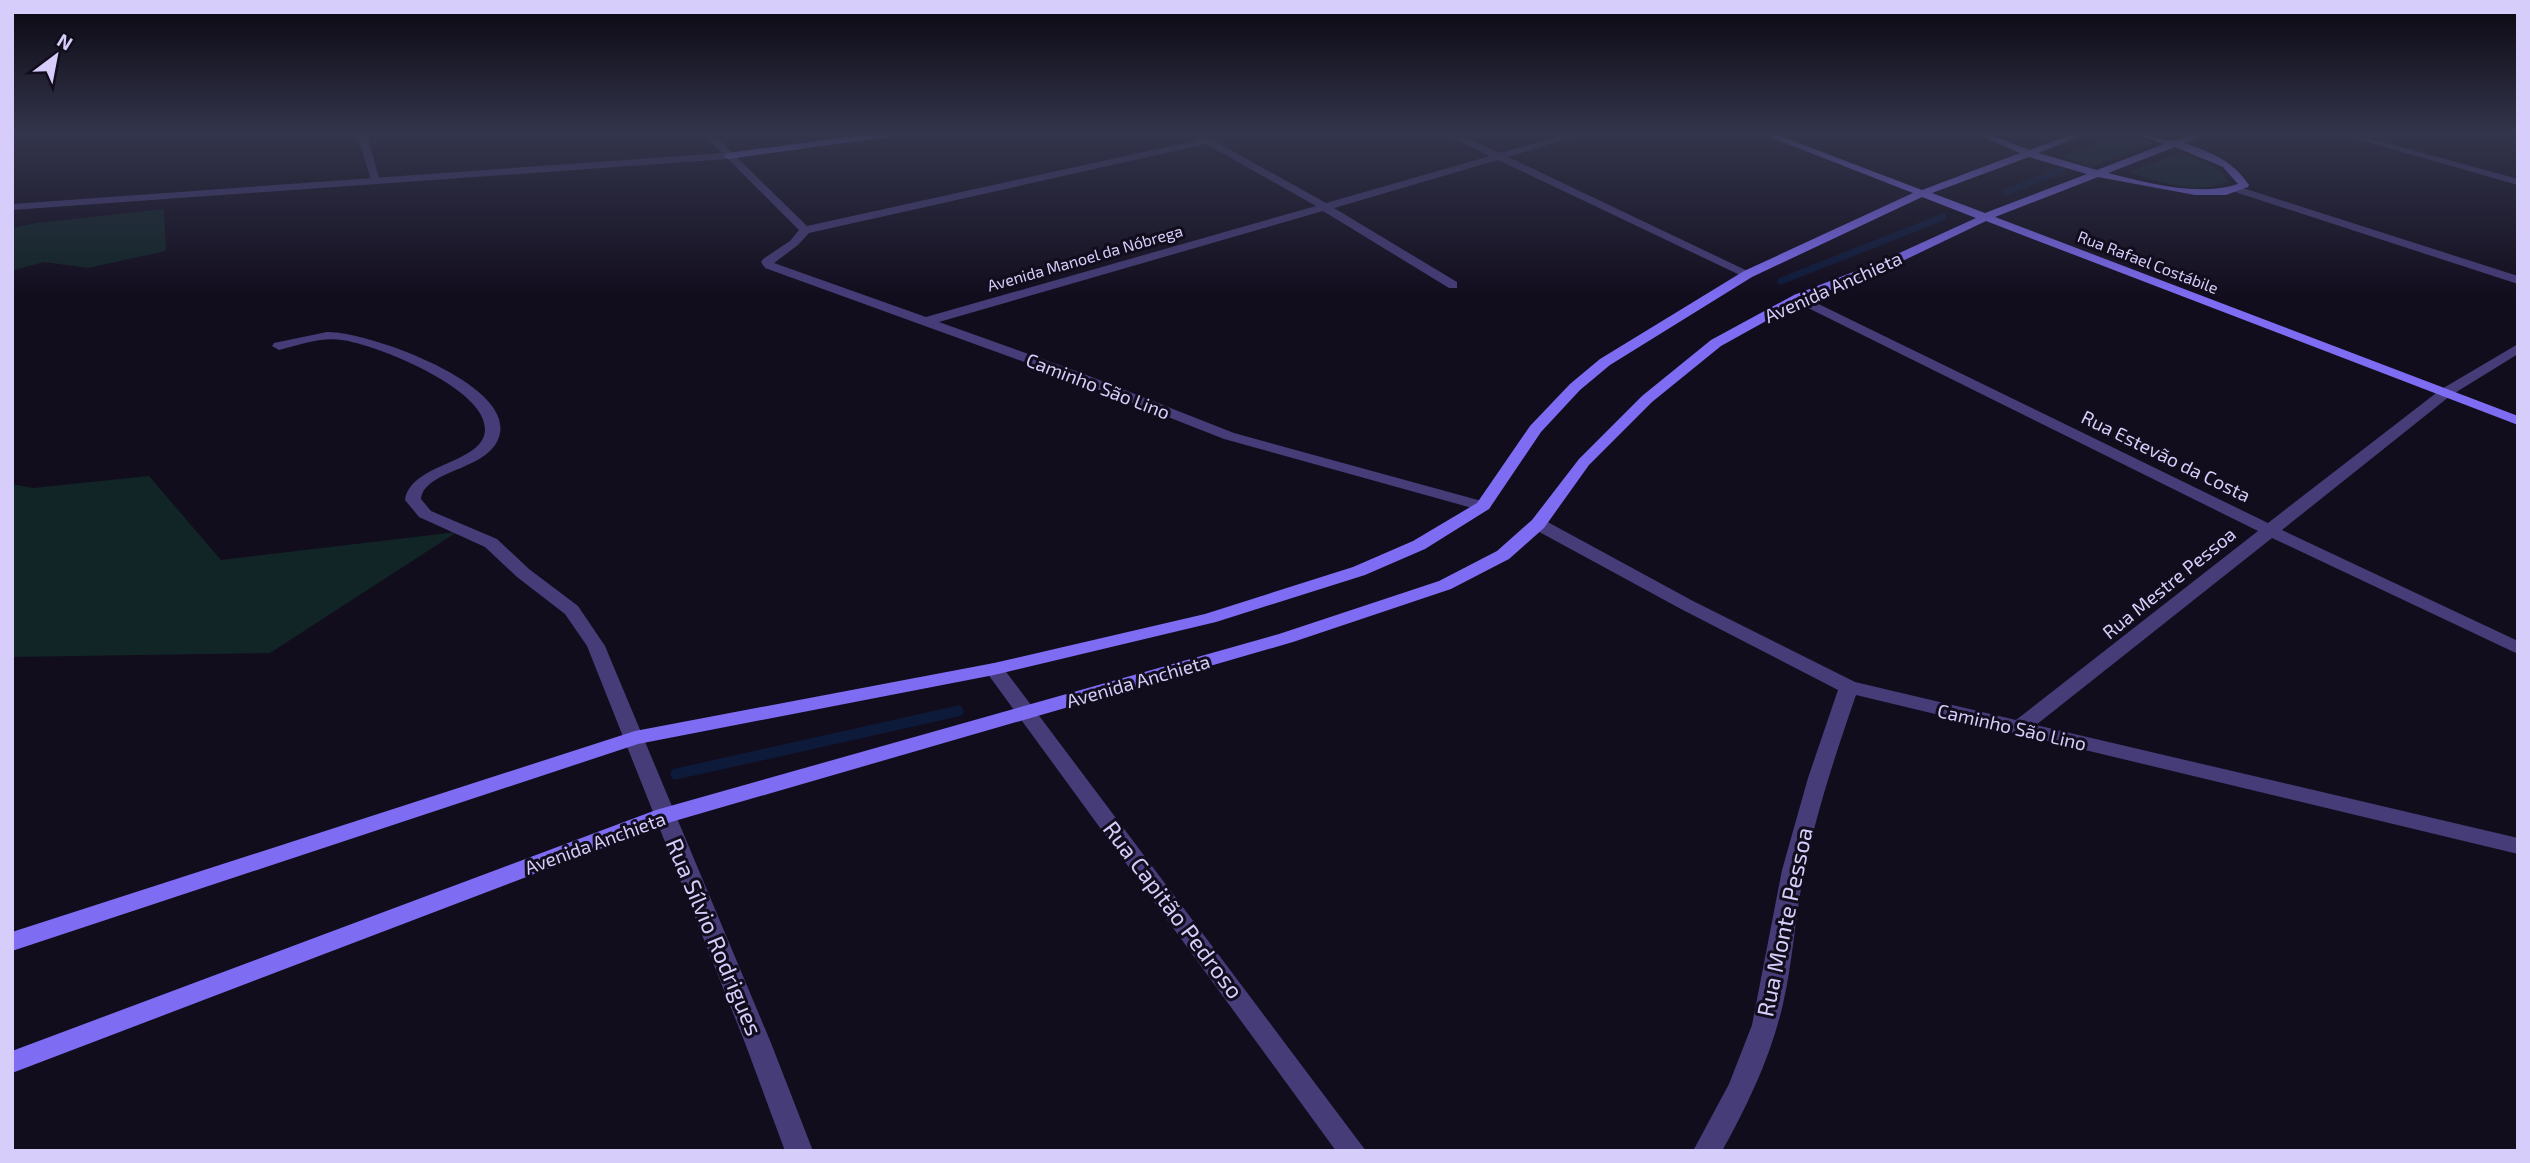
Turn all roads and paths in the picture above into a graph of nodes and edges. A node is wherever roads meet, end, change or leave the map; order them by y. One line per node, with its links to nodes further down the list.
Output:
1 (264, 188): 14 (street)
2 (762, 188): 16 (street)
3 (994, 188): 16 (street)
4 (1292, 188): 13 (street)
5 (1383, 188): 13 (street, Avenida Manoel da Nóbrega)
6 (1565, 188): 17 (street)
7 (1905, 188): 12 (main road, Rua Rafael Costábile)
8 (1936, 188): 12 (main road)
9 (2058, 188): 15 (main road, Avenida Anchieta)
10 (2169, 188): 11 (main road)
11 (2239, 190): 18 (street)
12 (1920, 194): 15 (main road, Rua Rafael Costábile); 17 (main road)
13 (1322, 205): 19 (street); 21 (street, Avenida Manoel da Nóbrega)
14 (12, 207)
15 (1986, 216): 20 (main road, Avenida Anchieta); 24 (main road, Rua Rafael Costábile)
16 (805, 230): 21 (street, Caminho São Lino)
17 (1748, 274): 26 (main road)
18 (2518, 279)
19 (1453, 285)
20 (1798, 298): 27 (main road, Avenida Anchieta); 28 (street, Rua Estevão da Costa)
21 (924, 321): 26 (street, Caminho São Lino)
22 (279, 346): 34 (street, Rua Sílvio Rodrigues)
23 (2518, 348): 24 (street, Rua Mestre Pessoa)
24 (2445, 393): 25 (main road, Rua Rafael Costábile); 28 (street, Rua Mestre Pessoa)
25 (2518, 421)
26 (1483, 506): 30 (main road)
27 (1538, 524): 31 (street, Caminho São Lino); 32 (main road, Avenida Anchieta)
28 (2269, 530): 29 (street, Rua Estevão da Costa); 33 (street, Rua Mestre Pessoa)
29 (2518, 648)
30 (994, 669): 32 (street, Rua Capitão Pedroso); 34 (main road)
31 (1849, 687): 33 (street, Caminho São Lino); 41 (street, Rua Monte Pessoa)
32 (1027, 713): 35 (main road, Avenida Anchieta); 40 (street, Rua Capitão Pedroso)
33 (2017, 729): 36 (street, Caminho São Lino)
34 (635, 738): 35 (street, Rua Sílvio Rodrigues); 37 (main road)
35 (664, 816): 38 (main road, Avenida Anchieta); 39 (street, Rua Sílvio Rodrigues)
36 (2518, 846)
37 (12, 942)
38 (12, 1062)
39 (799, 1151)
40 (1352, 1151)
41 (1707, 1151)

